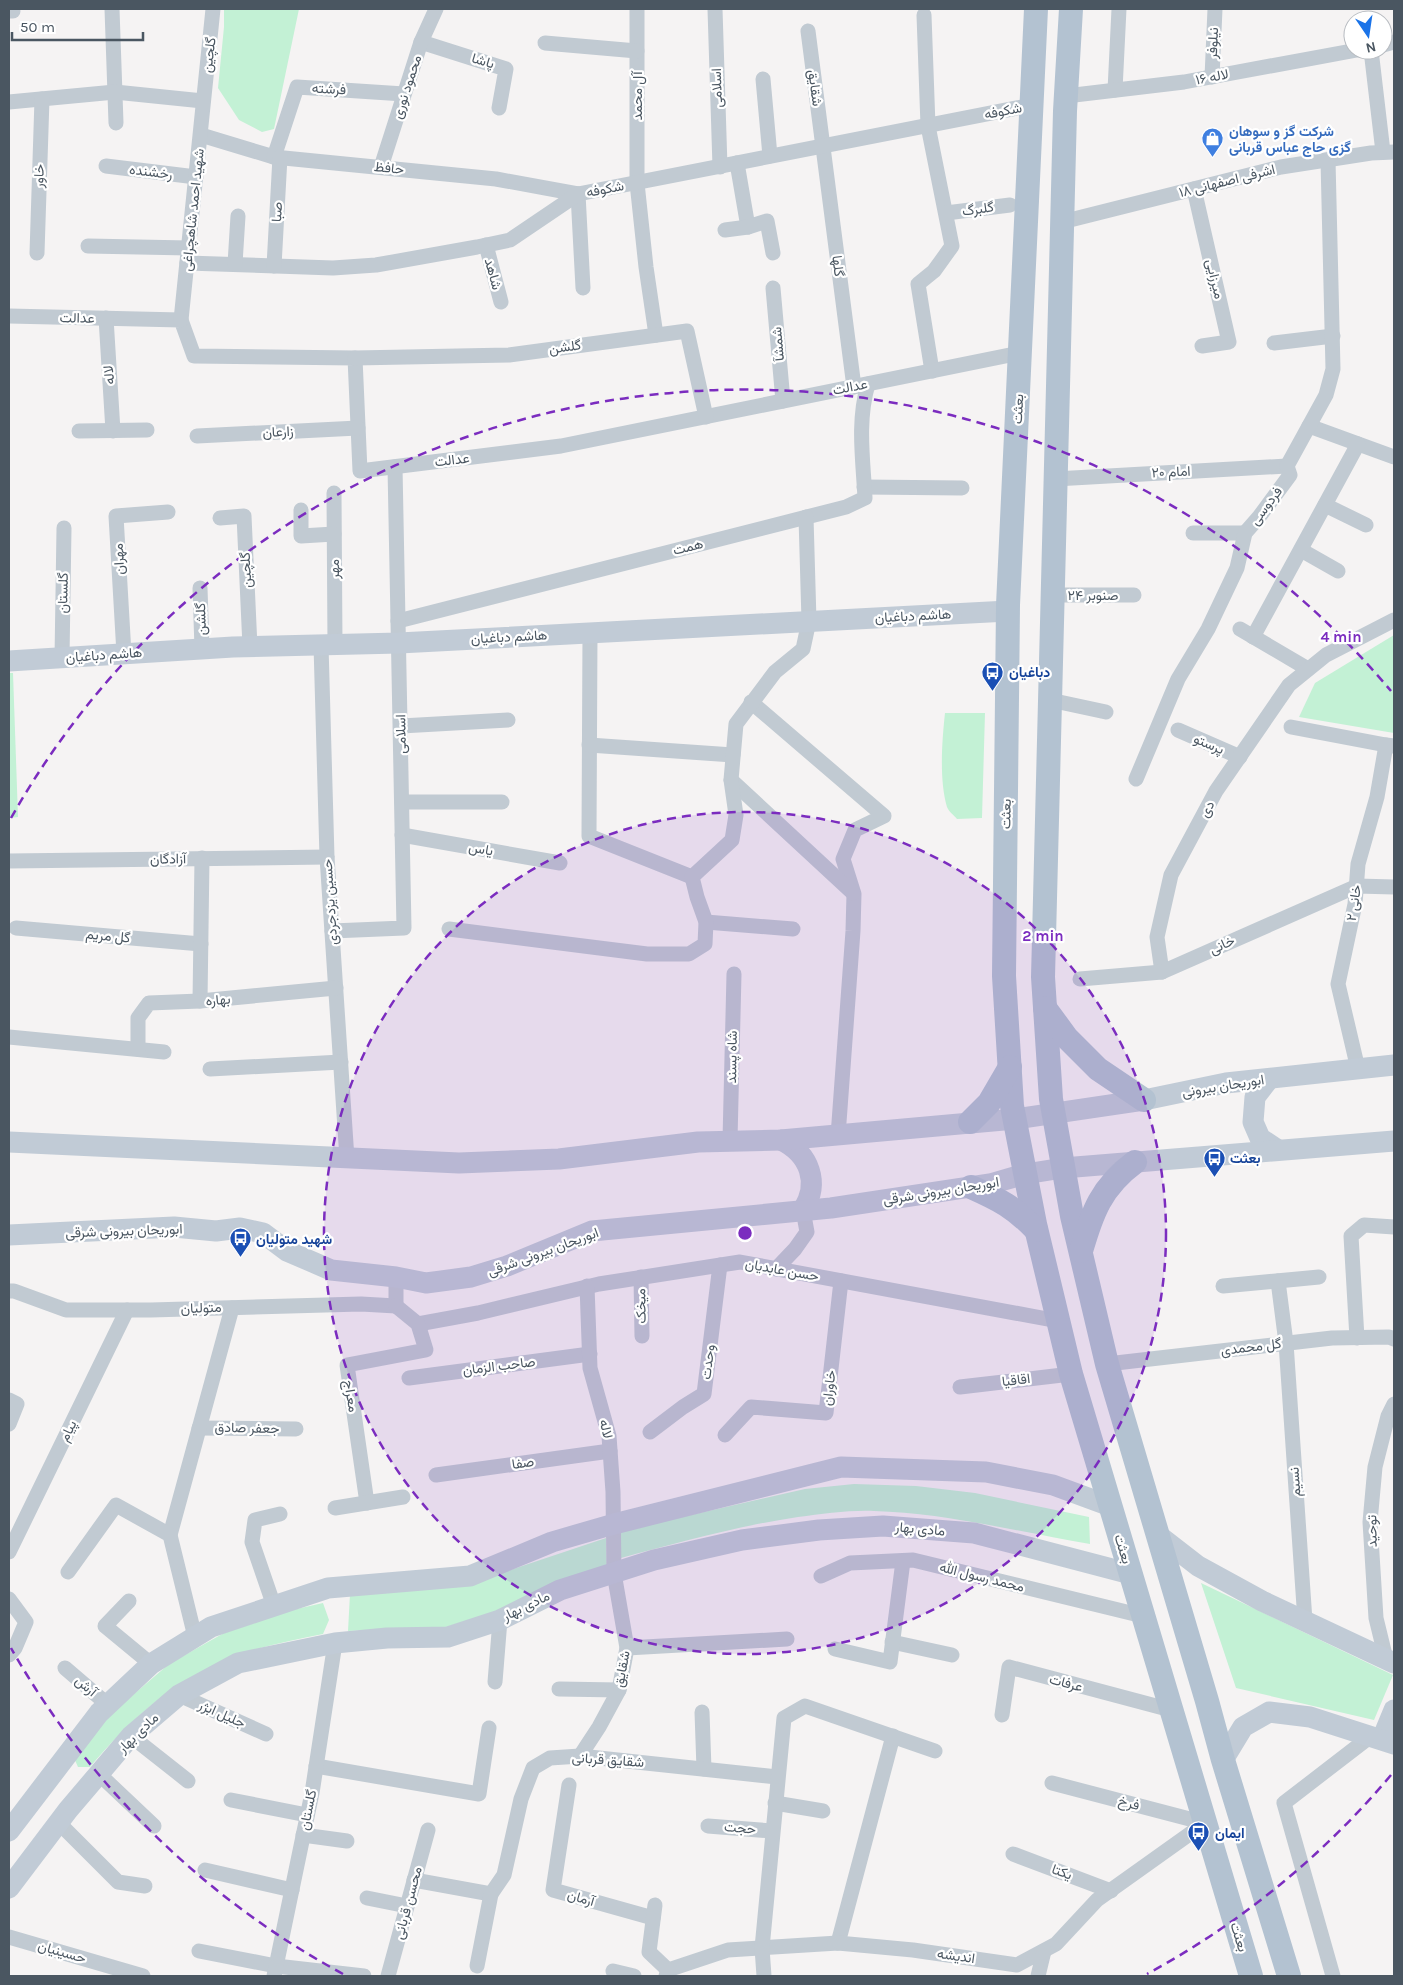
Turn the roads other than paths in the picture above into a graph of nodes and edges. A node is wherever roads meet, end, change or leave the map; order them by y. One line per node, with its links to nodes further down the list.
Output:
1 (112, 9): 20 (street)
2 (213, 9): 24 (street, گلچین)
3 (436, 9): 12 (street, محمود نوری)
4 (637, 9): 14 (street, آل محمد)
5 (715, 9): 38 (street, اسلامی)
6 (1036, 9): 26 (main road, بعثت)
7 (1071, 9): 22 (main road)
8 (1119, 9): 19 (street)
9 (1215, 9): 17 (street, نیلوفر)
10 (924, 15): 29 (street)
11 (808, 31): 31 (street, شقایق)
12 (421, 42): 21 (street, محمود نوری); 27 (street, پاشا)
13 (545, 43): 14 (street)
14 (637, 51): 41 (street, آل محمد)
15 (1343, 53): 17 (street, لاله ۱۶)
16 (1373, 60): 32 (street)
17 (1212, 77): 19 (street, لاله ۱۶)
18 (763, 79): 33 (street)
19 (1115, 90): 22 (street, لاله ۱۶)
20 (115, 92): 23 (street); 24 (street); 28 (street)
21 (404, 94): 34 (street, فرشته); 39 (street, محمود نوری)
22 (1066, 96): 47 (main road)
23 (42, 99): 25 (street); 52 (street, خاور)
24 (203, 101): 30 (street, شهید احمد شاهچراغی)
25 (9, 102)
26 (1032, 105): 29 (street, شکوفه); 67 (main road, بعثت)
27 (499, 108)
28 (116, 123)
29 (928, 126): 31 (street, شکوفه); 45 (street)
30 (201, 135): 34 (street, حافظ); 40 (street, شهید احمد شاهچراغی)
31 (822, 146): 33 (street, شکوفه); 70 (street, گلها)
32 (1389, 152): 35 (street, اشرفی اصفهانی ۱۸)
33 (770, 156): 36 (street, شکوفه)
34 (277, 157): 39 (street, حافظ); 56 (street, صبا)
35 (1328, 160): 42 (street, اشرفی اصفهانی ۱۸); 64 (street, فردوسی)
36 (737, 163): 38 (street, شکوفه); 48 (street)
37 (106, 166): 40 (street, رخشنده)
38 (720, 166): 41 (street, شکوفه)
39 (381, 167): 43 (street, حافظ)
40 (196, 177): 54 (street, شهید احمد شاهچراغی)
41 (637, 183): 43 (street, شکوفه); 63 (street, آل محمد)
42 (1194, 189): 47 (street, اشرفی اصفهانی ۱۸); 66 (street, میرزایی)
43 (578, 194): 50 (street, شکوفه); 57 (street)
44 (1010, 205): 45 (street, گلبرگ)
45 (946, 213): 69 (street)
46 (238, 216): 55 (street)
47 (1062, 222): 83 (main road)
48 (748, 227): 49 (street); 53 (street)
49 (726, 230)
50 (486, 245): 56 (street, شکوفه); 59 (street, شاهد)
51 (88, 246): 54 (street, شکوفه)
52 (37, 253)
53 (773, 253)
54 (188, 255): 55 (street, شکوفه); 62 (street, شهید احمد شاهچراغی)
55 (235, 264): 56 (street, شکوفه)
56 (274, 266)
57 (583, 288)
58 (773, 288): 71 (street, شمشآ)
59 (501, 302)
60 (9, 316): 61 (street, عدالت)
61 (106, 318): 62 (street, عدالت); 77 (street, لاله)
62 (181, 320): 68 (street)
63 (656, 335): 68 (street, گلشن); 72 (street, گلشن)
64 (1333, 336): 65 (street); 73 (street, فردوسی)
65 (1274, 343)
66 (1202, 346)
67 (1020, 353): 69 (street, عدالت); 102 (main road, بعثت)
68 (356, 358): 74 (street, عدالت)
69 (932, 371): 70 (street, عدالت)
70 (861, 385): 71 (street, عدالت); 84 (street)
71 (783, 401): 72 (street, عدالت)
72 (706, 417): 82 (street, عدالت)
73 (1309, 426): 79 (street); 81 (street, فردوسی)
74 (358, 428): 78 (street, زارعان); 82 (street, عدالت)
75 (147, 430): 77 (street)
76 (79, 431): 77 (street)
77 (113, 431)
78 (197, 436)
79 (1358, 444): 80 (street); 87 (street)
80 (1394, 457)
81 (1287, 466): 83 (street, امام ۲۰); 95 (street, فردوسی)
82 (395, 467): 104 (street, اسلامی)
83 (1055, 478): 100 (main road)
84 (864, 487): 85 (street); 90 (street, همت)
85 (962, 488)
86 (334, 493): 96 (street, مهر)
87 (1325, 505): 92 (street); 97 (street)
88 (301, 510): 96 (street)
89 (168, 512): 113 (street, مهران)
90 (806, 517): 104 (street, همت); 105 (street)
91 (220, 518): 111 (street, گلچین)
92 (1366, 525)
93 (64, 528): 114 (street, گلستان)
94 (1193, 533): 95 (street)
95 (1245, 533): 128 (street, فردوسی)
96 (334, 534): 110 (street, مهر)
97 (1301, 550): 98 (street); 108 (street)
98 (1338, 571)
99 (200, 588): 112 (street, گلشن)
100 (1052, 595): 101 (street, صنوبر ۲۴); 117 (main road)
101 (1134, 595)
102 (1008, 611): 105 (street, هاشم دباغیان); 158 (main road, بعثت)
103 (1394, 620): 116 (street, دی)
104 (398, 621): 109 (street, اسلامی)
105 (809, 621): 107 (street, هاشم دباغیان); 118 (street)
106 (1240, 629): 108 (street)
107 (590, 633): 109 (street, هاشم دباغیان); 124 (street)
108 (1253, 637): 116 (street)
109 (399, 643): 110 (street, هاشم دباغیان); 121 (street, اسلامی)
110 (328, 644): 111 (street, هاشم دباغیان); 133 (street, حسین یزدجردی)
111 (250, 647): 112 (street, هاشم دباغیان)
112 (202, 649): 113 (street, هاشم دباغیان)
113 (124, 654): 114 (street, هاشم دباغیان)
114 (62, 658): 115 (street, هاشم دباغیان)
115 (9, 661)
116 (1308, 669): 127 (street, دی)
117 (1050, 700): 119 (street); 152 (main road)
118 (751, 702): 126 (street); 140 (street)
119 (1106, 712)
120 (508, 720): 121 (street)
121 (401, 726): 130 (street, اسلامی)
122 (1291, 727): 125 (street)
123 (1178, 730): 127 (street, پرستو)
124 (589, 745): 126 (street); 137 (street)
125 (1390, 746): 138 (street, خانی ۲)
126 (733, 755): 129 (street)
127 (1240, 757): 147 (street, دی)
128 (1136, 779)
129 (731, 780): 137 (street); 140 (street)
130 (402, 802): 131 (street); 132 (street, اسلامی)
131 (502, 802)
132 (402, 835): 136 (street, یاس); 145 (street, اسلامی)
133 (327, 857): 134 (street, آزادگان); 145 (street, حسین یزدجردی)
134 (202, 858): 135 (street, آزادگان); 146 (street)
135 (9, 861)
136 (560, 863)
137 (692, 878): 141 (street)
138 (1357, 886): 139 (street); 147 (street, خانی); 160 (street, خانی ۲)
139 (1394, 887)
140 (854, 894): 166 (street)
141 (706, 922): 143 (street); 144 (street)
142 (16, 928): 146 (street, گل مریم)
143 (448, 929)
144 (794, 929)
145 (332, 931): 150 (street, حسین یزدجردی)
146 (201, 944): 151 (street)
147 (1162, 972): 149 (street, خانی)
148 (734, 974): 167 (street, شاه پسند)
149 (1080, 979)
150 (336, 988): 151 (street, بهاره); 156 (street, حسین یزدجردی)
151 (200, 1001): 154 (street, بهاره)
152 (1045, 1008): 162 (main road); 163 (main road)
153 (9, 1037): 154 (street)
154 (138, 1049): 155 (street)
155 (164, 1052)
156 (341, 1062): 159 (street); 172 (street, حسین یزدجردی)
157 (1394, 1065): 160 (street, ابوریحان بیرونی)
158 (1010, 1067): 164 (main road, بعثت); 165 (main road)
159 (210, 1069)
160 (1358, 1069): 161 (street, ابوریحان بیرونی)
161 (1269, 1079): 162 (street, ابوریحان بیرونی); 171 (street)
162 (1144, 1100): 163 (street, ابوریحان بیرونی)
163 (1054, 1114): 164 (street, ابوریحان بیرونی); 174 (main road)
164 (1014, 1119): 165 (street); 175 (main road, بعثت)
165 (970, 1122): 166 (street)
166 (838, 1136): 168 (street)
167 (730, 1140): 168 (street); 172 (street)
168 (782, 1140): 177 (street)
169 (1394, 1141): 171 (street)
170 (9, 1142): 172 (street)
171 (1278, 1150): 173 (street)
172 (347, 1159)
173 (1135, 1162): 174 (street); 181 (main road)
174 (1063, 1168): 175 (street, ابوریحان بیرونی شرقی); 181 (main road)
175 (1025, 1174): 176 (street, ابوریحان بیرونی شرقی); 179 (main road, بعثت)
176 (971, 1187): 177 (street, ابوریحان بیرونی شرقی); 179 (main road)
177 (803, 1210): 183 (street); 184 (street, ابوریحان بیرونی شرقی)
178 (1394, 1227): 198 (street)
179 (1036, 1230): 195 (main road, بعثت)
180 (9, 1235): 184 (street, ابوریحان بیرونی شرقی)
181 (1081, 1253): 202 (main road)
182 (720, 1265): 183 (street, حسن عابدیان); 185 (street, حسن عابدیان); 211 (street, وحدت)
183 (776, 1269): 187 (street, حسن عابدیان)
184 (396, 1277): 192 (street)
185 (641, 1277): 189 (street, حسن عابدیان); 197 (street, میخک)
186 (1319, 1277): 188 (street)
187 (841, 1280): 195 (street, حسن عابدیان); 212 (street, خاوران)
188 (1278, 1281): 190 (street); 200 (street, نسیم)
189 (587, 1286): 196 (street, حسن عابدیان); 201 (street, لاله)
190 (1223, 1286)
191 (9, 1291): 194 (street, متولیان)
192 (396, 1306): 193 (street, متولیان); 196 (street)
193 (232, 1308): 194 (street, متولیان); 209 (street)
194 (127, 1310): 223 (street, پیام)
195 (1058, 1321): 203 (main road, بعثت)
196 (418, 1324): 216 (street, معراج)
197 (642, 1336)
198 (1356, 1338): 199 (street, گل محمدی); 200 (street, گل محمدی)
199 (1394, 1340)
200 (1286, 1343): 202 (street, گل محمدی); 234 (street, نسیم)
201 (590, 1354): 204 (street, صاحب الزمان); 213 (street, لاله)
202 (1107, 1364): 222 (main road)
203 (1071, 1374): 205 (street, اقاقیا); 217 (main road, بعثت)
204 (409, 1378)
205 (960, 1387)
206 (13, 1402): 208 (street)
207 (1394, 1404): 243 (street, توحید)
208 (9, 1424)
209 (199, 1428): 210 (street, جعفر صادق); 221 (street)
210 (296, 1429)
211 (650, 1432)
212 (725, 1435)
213 (610, 1450): 214 (street, صفا); 220 (street, لاله)
214 (436, 1475)
215 (403, 1497): 216 (street)
216 (367, 1503): 218 (street)
217 (1110, 1506): 220 (street); 227 (main road, بعثت)
218 (335, 1508)
219 (280, 1514): 231 (street)
220 (614, 1524): 226 (street, لاله); 231 (street)
221 (170, 1535): 225 (street); 235 (street)
222 (1158, 1535): 234 (street); 262 (main road)
223 (9, 1552)
224 (903, 1561): 228 (street, محمد رسول الله); 232 (street, محمد رسول الله); 237 (street)
225 (68, 1572)
226 (614, 1573): 227 (street, مادی بهار); 233 (street, مادی بهار); 239 (street, شقایق)
227 (1131, 1574): 232 (main road, بعثت)
228 (821, 1576)
229 (9, 1599): 241 (street)
230 (129, 1601): 244 (street)
231 (274, 1606): 235 (street)
232 (1143, 1616): 251 (main road, بعثت)
233 (500, 1620): 238 (street, مادی بهار); 246 (street)
234 (1305, 1621): 243 (street)
235 (195, 1637): 244 (street)
236 (787, 1639): 239 (street)
237 (892, 1642): 240 (street); 242 (street)
238 (335, 1643): 249 (street, مادی بهار); 263 (street, گلستان)
239 (627, 1648): 248 (street, شقایق)
240 (835, 1649)
241 (9, 1655)
242 (952, 1655)
243 (1390, 1661)
244 (151, 1664): 250 (street)
245 (65, 1668): 250 (street, آرش)
246 (495, 1682)
247 (559, 1689): 248 (street)
248 (619, 1690): 261 (street, شقایق)
249 (178, 1695): 256 (street, جلیل ابژر); 257 (street, مادی بهار)
250 (107, 1704): 279 (street)
251 (1171, 1710): 254 (street, عرفات); 275 (main road, بعثت)
252 (1394, 1710): 259 (street)
253 (702, 1712): 264 (street)
254 (1002, 1715)
255 (489, 1728): 263 (street)
256 (266, 1734)
257 (131, 1736): 265 (street, مادی بهار); 267 (street)
258 (893, 1736): 260 (street); 266 (street); 294 (street)
259 (1382, 1740): 262 (street); 310 (street)
260 (935, 1751)
261 (580, 1756): 264 (street, شقایق قربانی); 290 (street, شقایق قربانی)
262 (1223, 1760): 309 (main road)
263 (316, 1766): 273 (street, گلستان)
264 (704, 1769): 266 (street, شقایق قربانی)
265 (99, 1774): 274 (street, مادی بهار); 276 (street)
266 (777, 1776): 271 (street)
267 (188, 1782)
268 (1052, 1783): 275 (street, فرخ)
269 (569, 1785): 301 (street, آرمان)
270 (231, 1800): 273 (street)
271 (774, 1803): 272 (street); 280 (street)
272 (823, 1811)
273 (307, 1815): 281 (street, گلستان)
274 (58, 1822): 286 (street); 287 (street, مادی بهار)
275 (1205, 1823): 289 (street, اندیشه); 308 (main road, بعثت)
276 (154, 1826)
277 (708, 1826): 280 (street, حجت)
278 (428, 1830): 285 (street, محسن قربانی)
279 (9, 1831)
280 (772, 1831): 295 (street)
281 (303, 1835): 282 (street); 288 (street, گلستان)
282 (347, 1841)
283 (1013, 1854): 289 (street, یکتا)
284 (205, 1870): 288 (street)
285 (414, 1880): 290 (street); 292 (street, محسن قربانی)
286 (145, 1886)
287 (9, 1888)
288 (292, 1890): 300 (street, گلستان)
289 (1110, 1890): 297 (street, اندیشه)
290 (491, 1894): 298 (street)
291 (367, 1898): 292 (street)
292 (407, 1906): 304 (street, محسن قربانی)
293 (9, 1936): 302 (street, حسینیان)
294 (838, 1943): 295 (street, اندیشه); 297 (street, اندیشه)
295 (762, 1948): 301 (street, اندیشه); 306 (street)
296 (199, 1951): 300 (street)
297 (1044, 1951): 307 (street)
298 (477, 1966)
299 (613, 1970): 305 (street)
300 (275, 1971): 303 (street)
301 (667, 1973)
302 (143, 1976)
303 (364, 1976)
304 (388, 1976)
305 (634, 1976)
306 (764, 1976)
307 (1038, 1976)
308 (1251, 1976)
309 (1289, 1976)
310 (1333, 1976)

